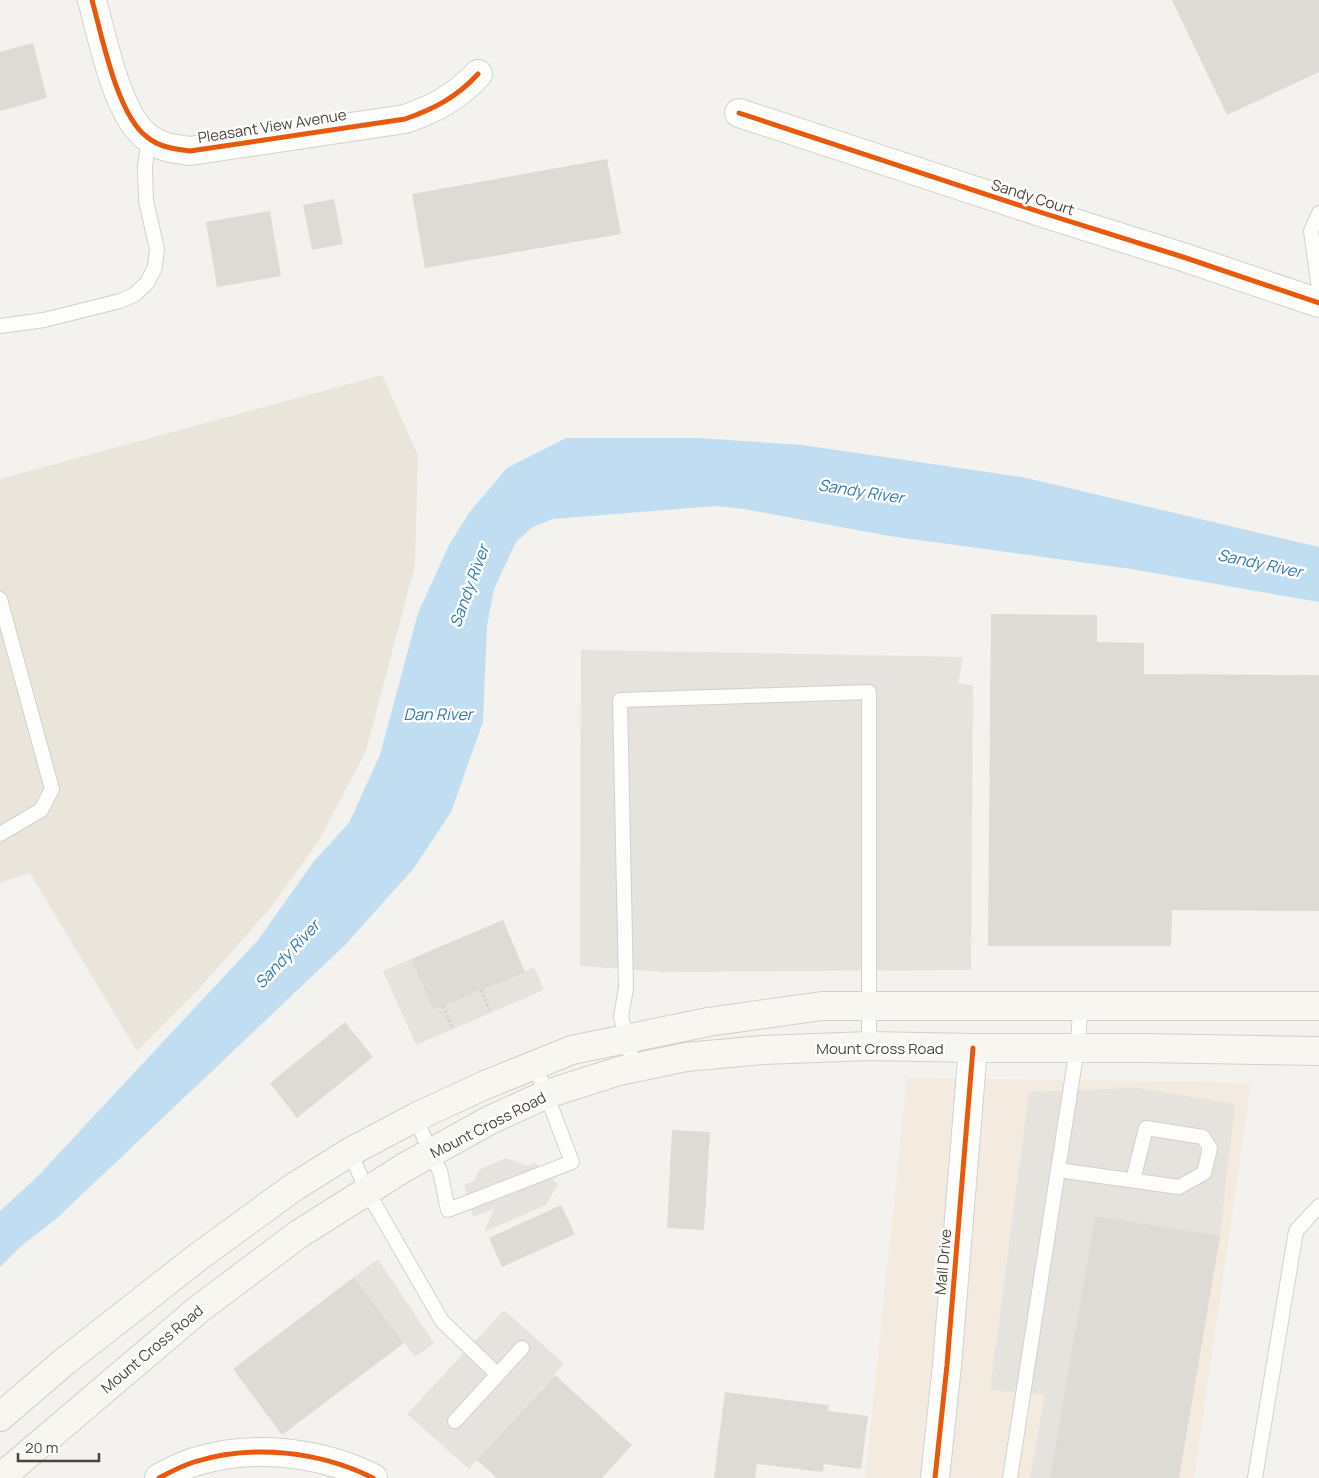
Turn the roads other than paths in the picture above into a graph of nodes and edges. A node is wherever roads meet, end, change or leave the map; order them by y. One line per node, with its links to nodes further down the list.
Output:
1 (92, 0): 4 (street, Pleasant View Avenue)
2 (478, 74): 4 (street, Pleasant View Avenue)
3 (740, 113): 7 (street, Sandy Court)
4 (149, 138): 8 (lane)
5 (1319, 213): 6 (lane)
6 (1319, 289)
7 (1319, 303)
8 (0, 326)
9 (0, 599): 10 (lane)
10 (0, 834)
11 (1082, 1005): 12 (main road); 13 (main road); 17 (lane)
12 (869, 1006): 14 (main road); 14 (lane); 15 (lane)
13 (1319, 1006)
14 (627, 1039): 19 (main road); 20 (lane)
15 (869, 1046): 16 (main road, Mount Cross Road); 20 (main road, Mount Cross Road)
16 (973, 1048): 17 (main road, Mount Cross Road); 36 (street, Mall Drive)
17 (1077, 1048): 18 (main road, Mount Cross Road); 25 (lane)
18 (1319, 1051)
19 (535, 1065): 21 (lane); 22 (main road)
20 (634, 1068): 21 (main road, Mount Cross Road)
21 (547, 1094): 24 (main road, Mount Cross Road); 24 (lane)
22 (416, 1116): 23 (main road); 24 (lane)
23 (350, 1152): 27 (lane); 31 (main road)
24 (430, 1153): 27 (main road, Mount Cross Road)
25 (1058, 1170): 26 (lane); 37 (lane)
26 (1133, 1180): 26 (lane)
27 (367, 1191): 30 (lane); 33 (main road, Mount Cross Road)
28 (1319, 1206): 38 (lane)
29 (522, 1348): 30 (lane)
30 (498, 1374): 32 (lane)
31 (0, 1417)
32 (455, 1421)
33 (0, 1478)
34 (159, 1478): 35 (street)
35 (373, 1478)
36 (935, 1478)
37 (1010, 1478)
38 (1254, 1478)

